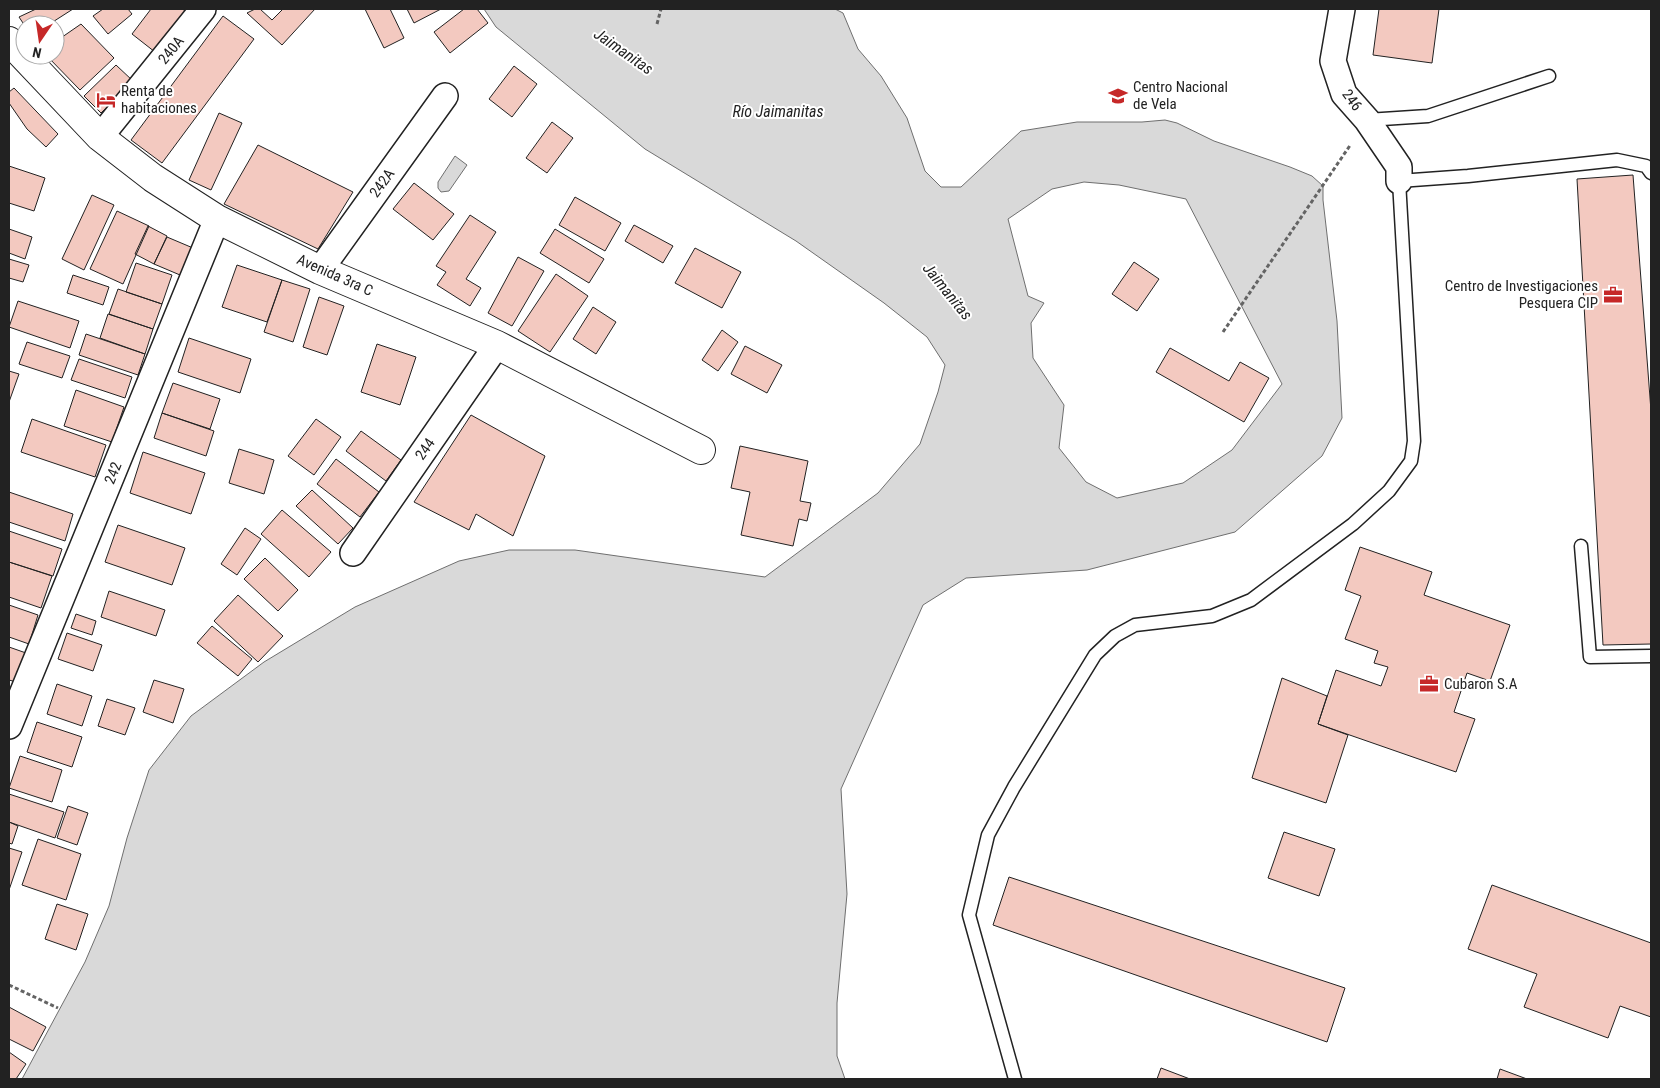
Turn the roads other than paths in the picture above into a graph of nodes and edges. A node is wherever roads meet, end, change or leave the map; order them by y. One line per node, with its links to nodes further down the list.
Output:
1 (203, 9): 7 (street, 240A)
2 (1342, 9): 6 (street, 246)
3 (9, 41): 7 (street, Avenida 3ra C)
4 (1549, 76): 6 (lane)
5 (444, 96): 11 (street, 242A)
6 (1367, 120): 9 (street, 246)
7 (100, 137): 10 (street, Avenida 3ra C)
8 (1651, 173): 9 (lane)
9 (1399, 181): 18 (lane)
10 (217, 219): 11 (street, Avenida 3ra C); 17 (street, 242)
11 (320, 270): 12 (street, Avenida 3ra C)
12 (497, 345): 13 (street, Avenida 3ra C); 15 (street, 244)
13 (701, 450)
14 (1582, 546): 16 (lane)
15 (353, 553)
16 (1651, 656)
17 (10, 717)
18 (1015, 1079)

